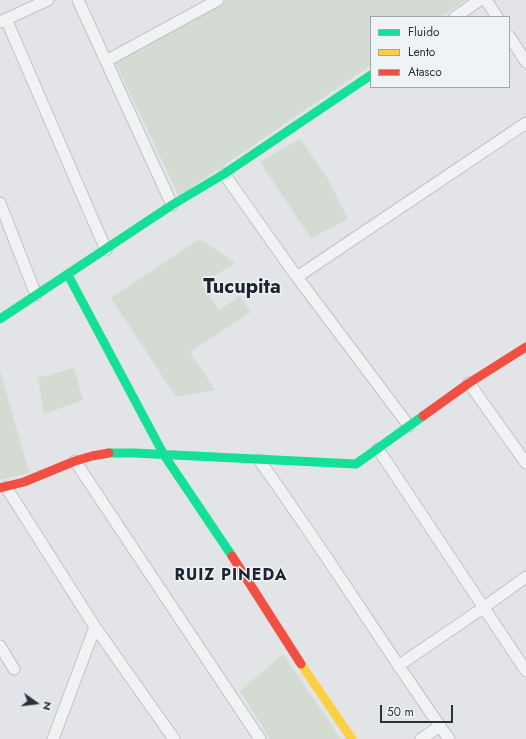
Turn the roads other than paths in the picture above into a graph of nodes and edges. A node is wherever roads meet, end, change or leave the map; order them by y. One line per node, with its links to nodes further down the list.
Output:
1 (48, 0): 8 (street)
2 (78, 0): 10 (street)
3 (218, 0): 10 (street)
4 (480, 0): 6 (street)
5 (486, 0): 7 (street)
6 (457, 16)
7 (496, 16)
8 (3, 21): 17 (street)
9 (510, 38): 11 (street)
10 (106, 61): 16 (street)
11 (526, 62)
12 (370, 75): 14 (street)
13 (526, 123): 19 (street)
14 (224, 174): 16 (street); 19 (street)
15 (0, 203): 20 (street)
16 (172, 206): 17 (street)
17 (106, 250): 18 (street)
18 (68, 275): 20 (street); 26 (street)
19 (297, 277): 24 (street)
20 (36, 294): 21 (street)
21 (0, 319)
22 (526, 347): 23 (street)
23 (469, 384): 24 (street); 29 (street)
24 (409, 426): 25 (street)
25 (378, 449): 27 (street); 32 (street)
26 (164, 454): 27 (street); 28 (street); 42 (street)
27 (259, 460): 35 (street)
28 (75, 461): 30 (street); 41 (street)
29 (526, 463)
30 (3, 488): 33 (street)
31 (526, 577): 32 (street)
32 (483, 608): 35 (street); 37 (street)
33 (95, 627): 39 (street); 40 (street)
34 (0, 646): 36 (street)
35 (398, 666): 38 (street)
36 (14, 669)
37 (526, 671)
38 (440, 726): 43 (street); 44 (street)
39 (52, 739)
40 (174, 739)
41 (260, 739)
42 (352, 739)
43 (421, 739)
44 (449, 739)

